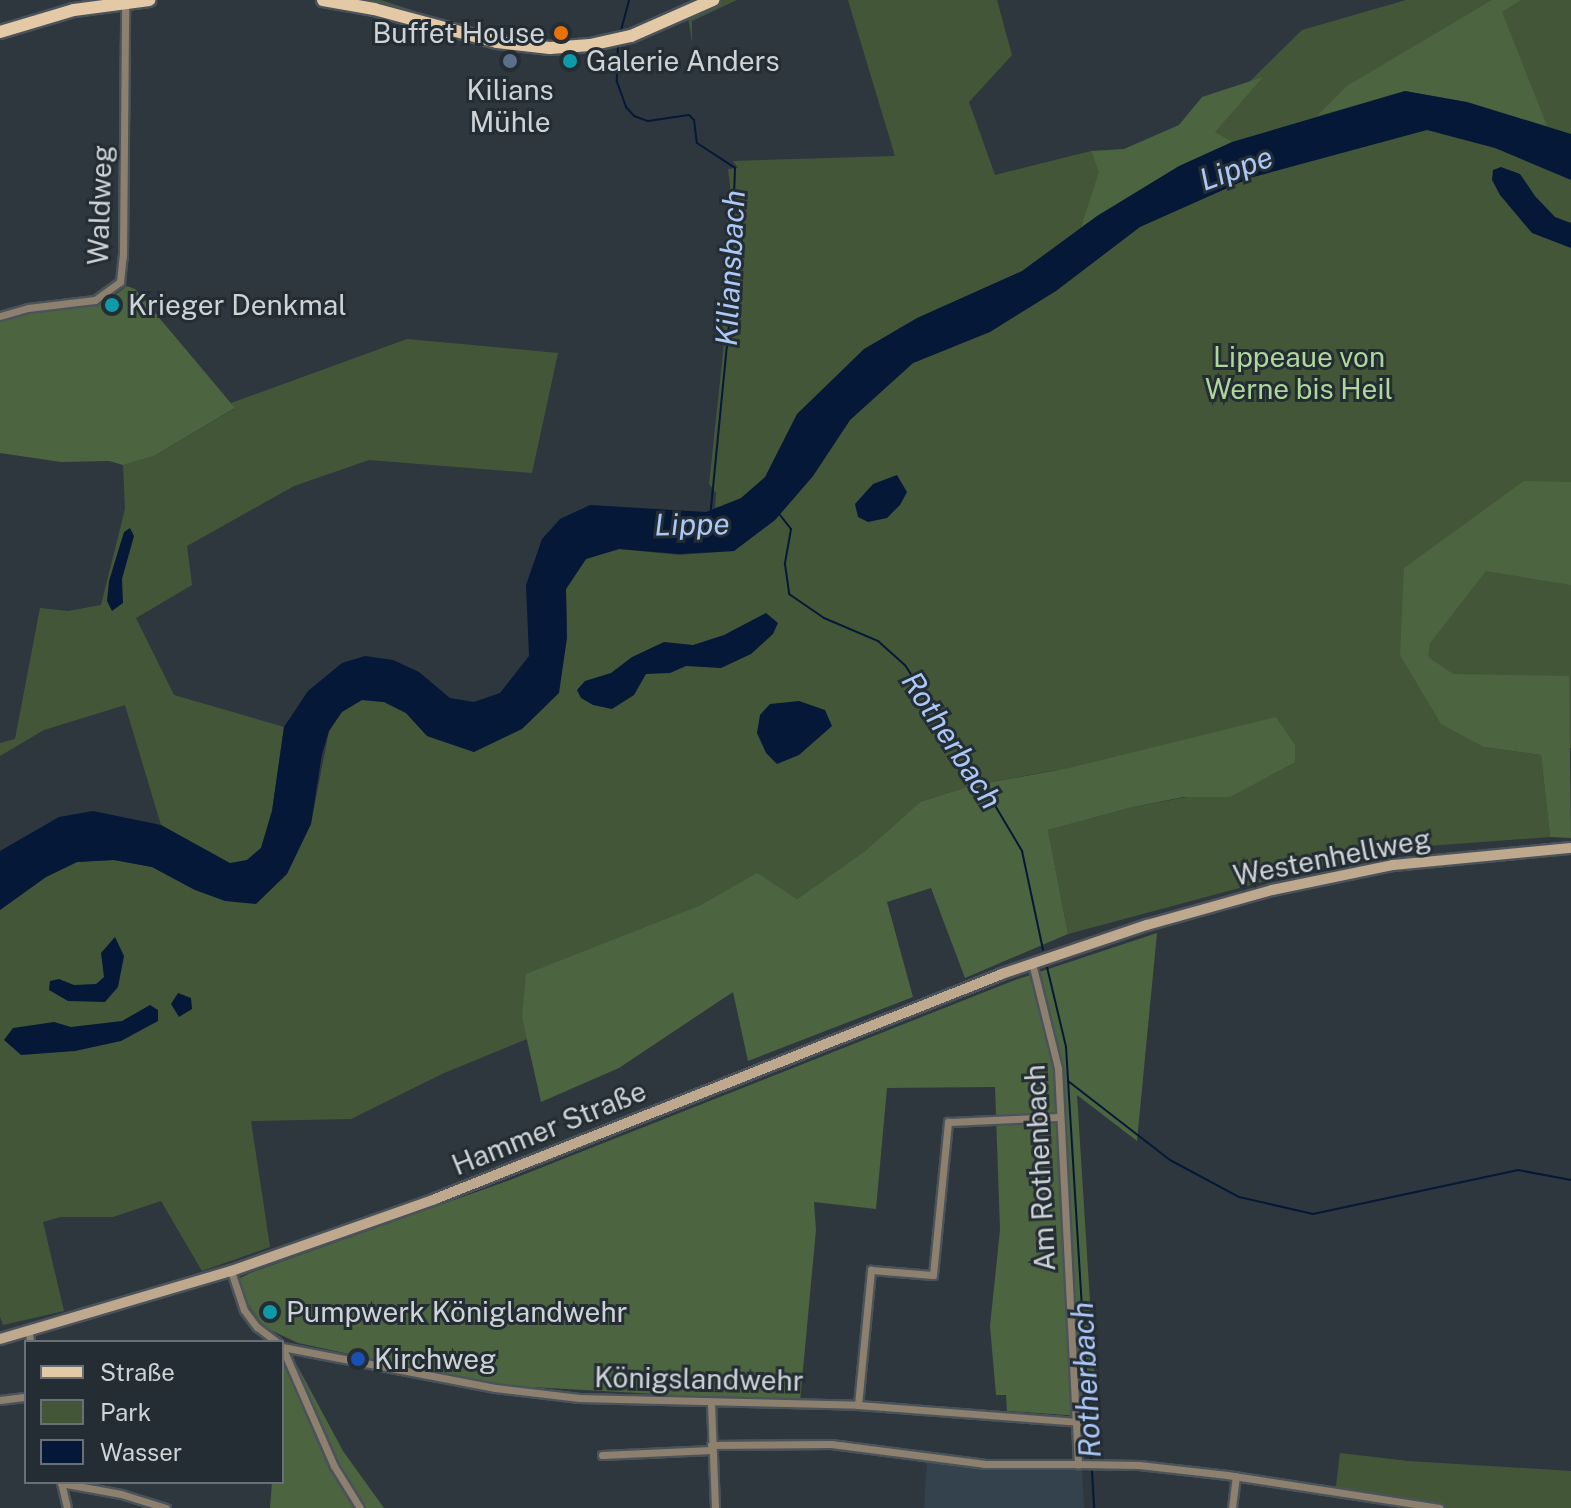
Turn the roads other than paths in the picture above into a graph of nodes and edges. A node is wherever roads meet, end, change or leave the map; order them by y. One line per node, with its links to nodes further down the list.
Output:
1 (148, 0): 4 (main road)
2 (323, 0): 3 (main road)
3 (713, 0)
4 (125, 2): 5 (main road); 6 (street, Waldweg)
5 (0, 32)
6 (0, 316)
7 (1571, 848): 8 (main road, Westenhellweg)
8 (1107, 938): 9 (main road, Hammer Straße)
9 (1032, 963): 10 (street, Am Rothenbach); 11 (main road, Hammer Straße)
10 (1060, 1117): 20 (street); 21 (street, Am Rothenbach)
11 (231, 1271): 12 (main road, Hammer Straße); 14 (street)
12 (29, 1337): 13 (main road, Hammer Straße)
13 (0, 1339)
14 (274, 1340)
15 (284, 1347): 19 (street, Königslandwehr)
16 (284, 1352): 30 (street)
17 (24, 1397): 18 (street)
18 (0, 1400)
19 (711, 1403): 20 (street, Königslandwehr); 22 (street)
20 (858, 1405): 21 (street, Königslandwehr)
21 (1077, 1422): 24 (street)
22 (711, 1448): 23 (street); 24 (street); 31 (street)
23 (602, 1455)
24 (1078, 1464): 25 (street)
25 (1236, 1476): 32 (street); 33 (street)
26 (61, 1484): 28 (street)
27 (71, 1484): 29 (street)
28 (67, 1508)
29 (166, 1508)
30 (360, 1508)
31 (715, 1508)
32 (1232, 1508)
33 (1439, 1508)

